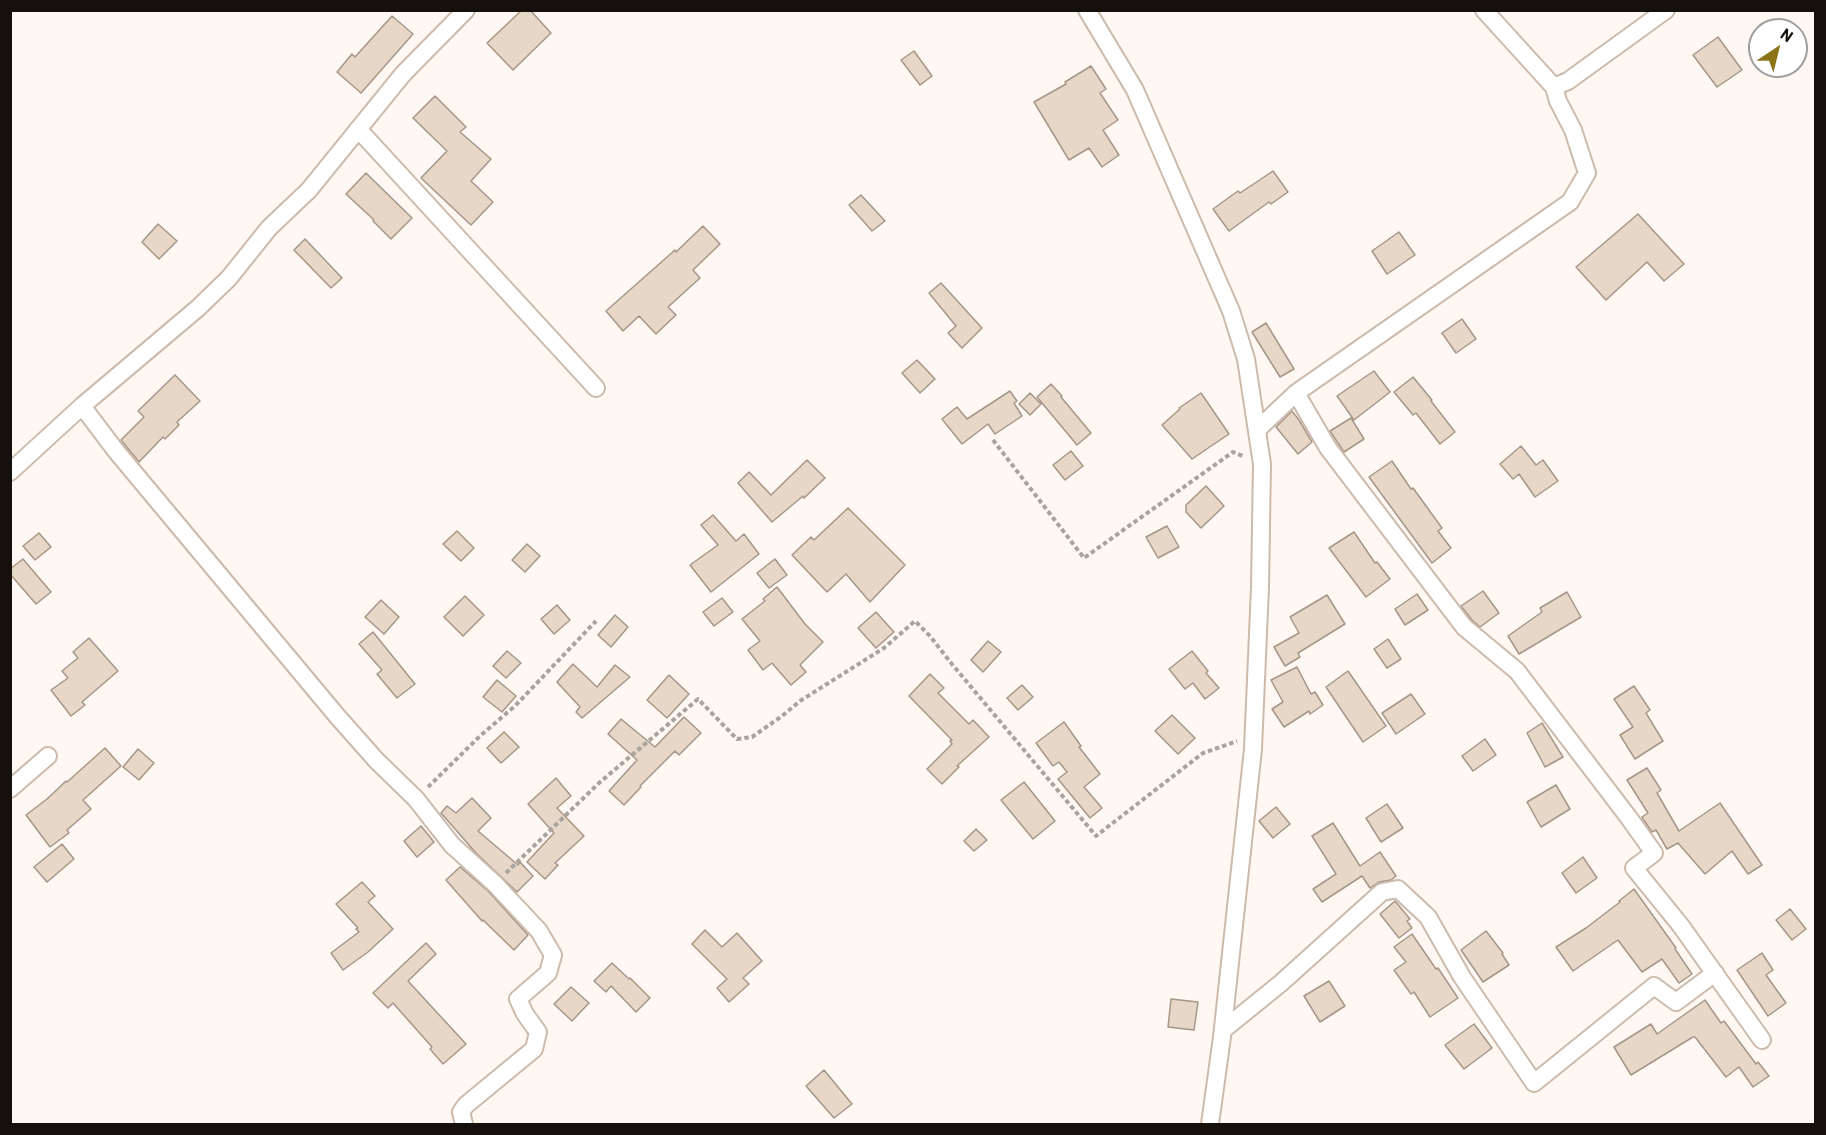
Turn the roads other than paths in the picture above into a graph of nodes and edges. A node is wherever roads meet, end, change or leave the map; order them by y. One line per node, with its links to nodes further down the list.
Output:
1 (466, 10): 6 (street)
2 (1087, 10): 10 (street)
3 (1484, 10): 5 (street)
4 (1666, 10): 5 (street)
5 (1554, 87): 8 (street)
6 (358, 129): 7 (street); 9 (street)
7 (596, 388)
8 (1296, 393): 10 (street); 14 (street)
9 (82, 405): 11 (street); 17 (street)
10 (1257, 430): 15 (street)
11 (10, 472)
12 (48, 756): 13 (street)
13 (10, 789)
14 (1715, 973): 15 (street); 16 (street)
15 (1223, 1030): 18 (street)
16 (1762, 1040)
17 (464, 1125)
18 (1210, 1125)

